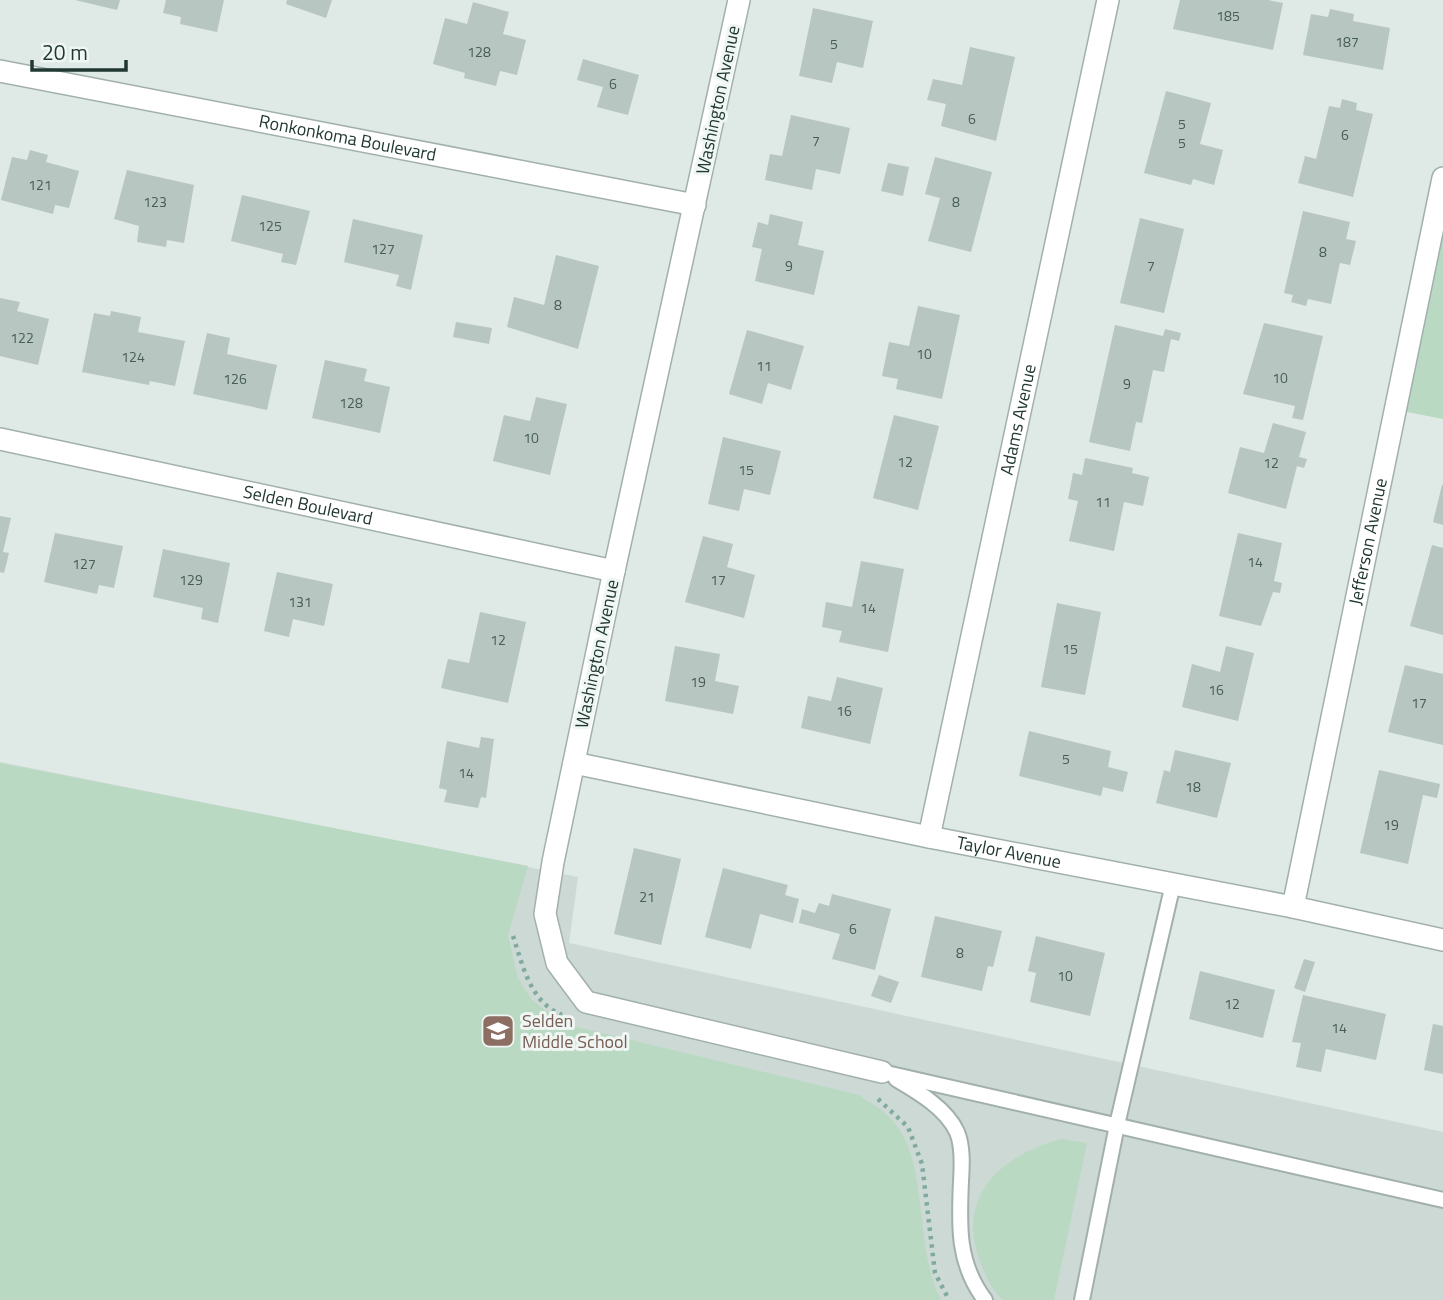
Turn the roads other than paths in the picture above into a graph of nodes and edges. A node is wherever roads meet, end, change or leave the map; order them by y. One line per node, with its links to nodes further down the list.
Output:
1 (739, 0): 5 (street, Washington Avenue)
2 (1108, 0): 9 (street, Adams Avenue)
3 (0, 71): 5 (street, Ronkonkoma Boulevard)
4 (1443, 178): 11 (street, Jefferson Avenue)
5 (695, 205): 7 (street, Washington Avenue)
6 (0, 439): 7 (street, Selden Boulevard)
7 (614, 571): 8 (street, Washington Avenue)
8 (575, 763): 9 (street, Taylor Avenue); 13 (street, Washington Avenue)
9 (929, 837): 10 (street, Taylor Avenue)
10 (1172, 884): 11 (street, Taylor Avenue); 14 (lane)
11 (1293, 907): 12 (street, Taylor Avenue)
12 (1443, 940)
13 (882, 1072): 14 (lane); 16 (lane)
14 (1116, 1125): 15 (lane); 17 (lane)
15 (1443, 1200)
16 (985, 1300)
17 (1082, 1300)

